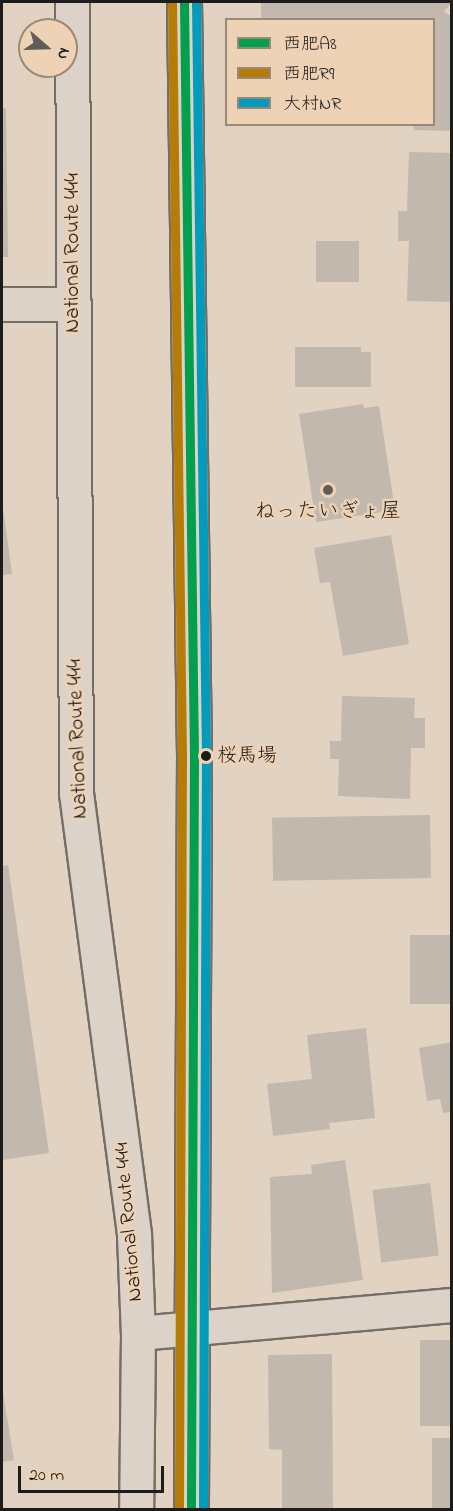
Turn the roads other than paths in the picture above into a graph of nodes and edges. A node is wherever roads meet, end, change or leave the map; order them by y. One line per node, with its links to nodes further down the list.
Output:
1 (72, 2): 4 (main road, National Route 444)
2 (184, 2): 6 (main road)
3 (2, 304): 4 (main road)
4 (74, 304): 7 (main road, National Route 444)
5 (452, 1305): 6 (main road)
6 (190, 1328): 7 (main road); 9 (main road)
7 (138, 1333): 8 (main road, National Route 444)
8 (136, 1509)
9 (191, 1509)

